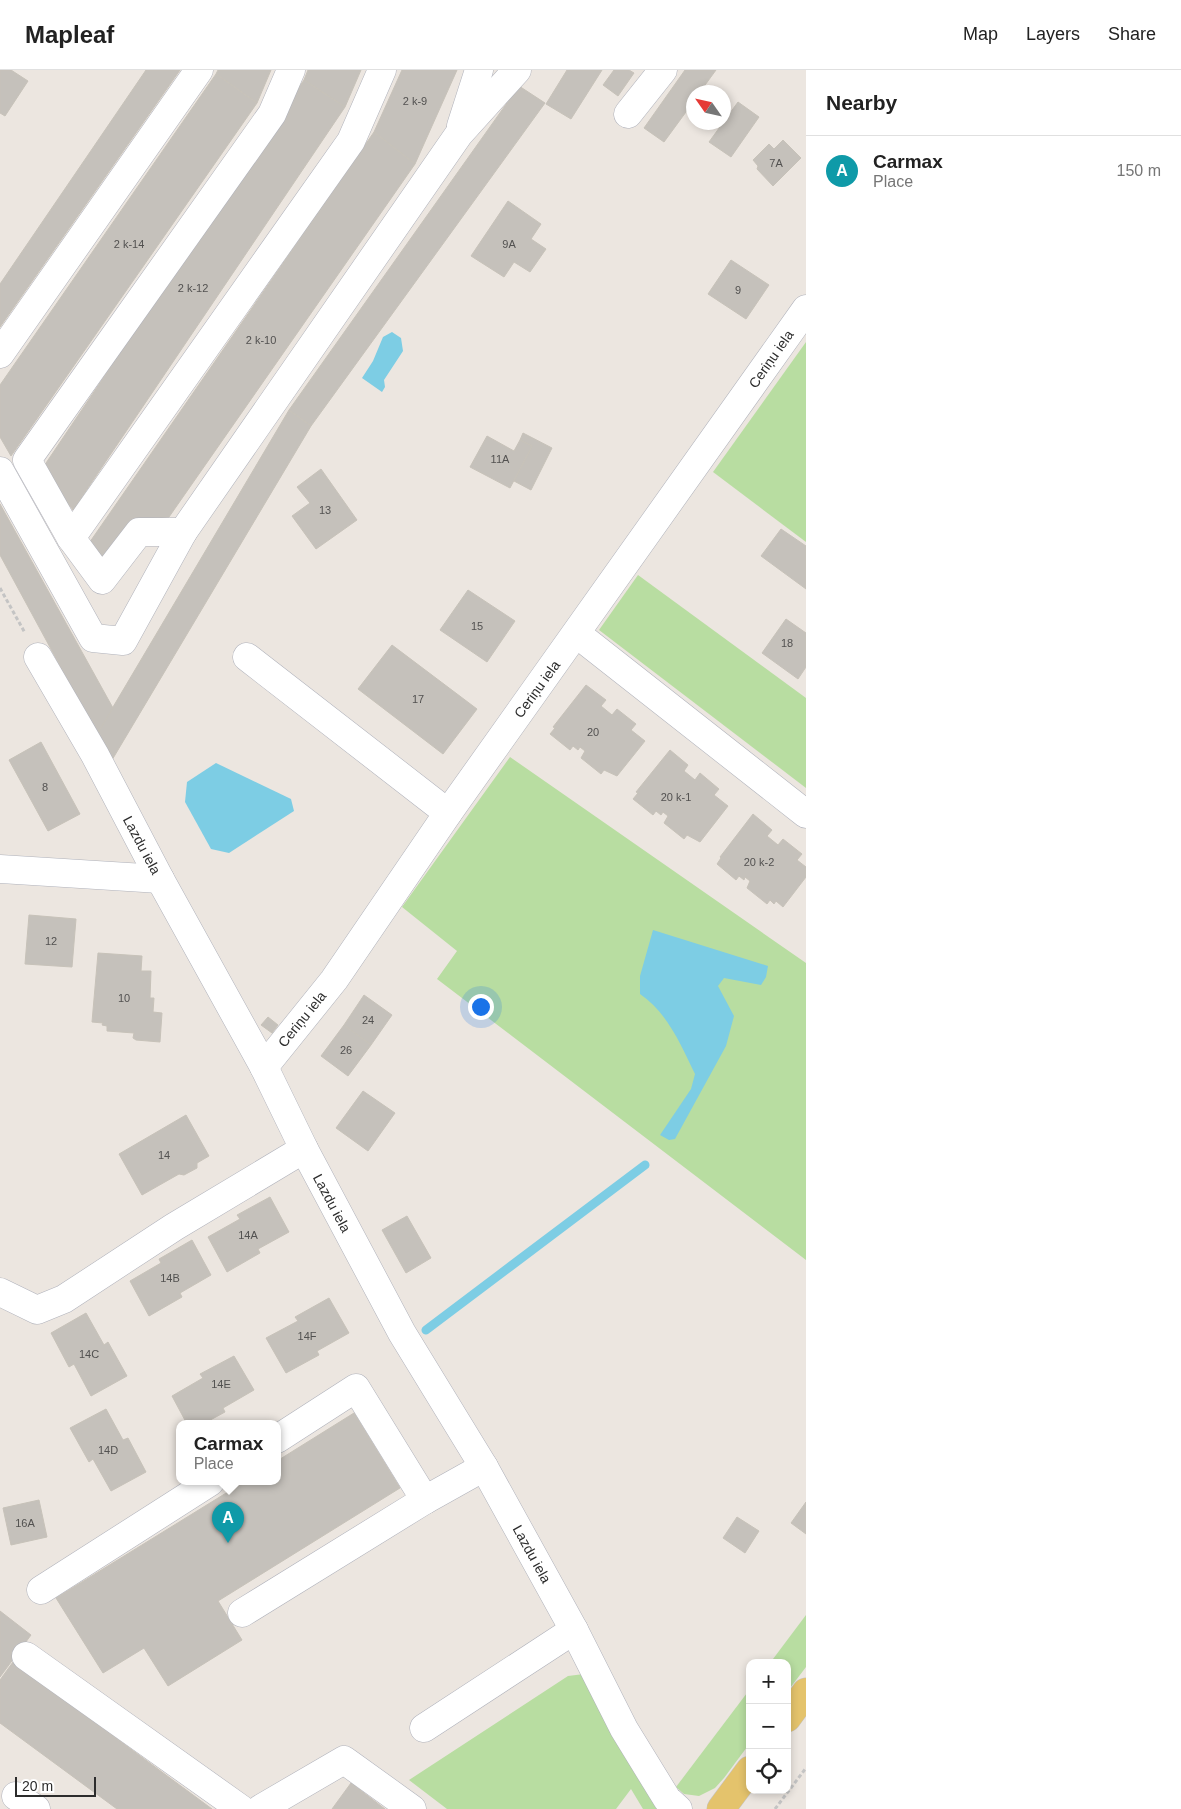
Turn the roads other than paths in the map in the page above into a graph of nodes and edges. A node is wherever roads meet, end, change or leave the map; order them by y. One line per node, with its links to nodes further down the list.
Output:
1 (200, 70): 10 (street)
2 (291, 70): 13 (street)
3 (382, 70): 13 (street)
4 (479, 70): 8 (street)
5 (517, 70): 8 (street)
6 (663, 70): 7 (street)
7 (628, 114)
8 (459, 134): 12 (street)
9 (806, 309): 14 (street, Ceriņu iela)
10 (0, 354)
11 (0, 471): 12 (street)
12 (183, 532): 13 (street)
13 (71, 538)
14 (576, 634): 17 (street, Ceriņu iela); 18 (street)
15 (38, 656): 20 (street, Lazdu iela)
16 (247, 657): 17 (street)
17 (448, 813): 21 (street, Ceriņu iela)
18 (806, 814)
19 (0, 869): 20 (street)
20 (160, 879): 21 (street, Lazdu iela)
21 (264, 1067): 22 (street, Lazdu iela)
22 (304, 1149): 23 (street); 25 (street, Lazdu iela)
23 (0, 1292)
24 (281, 1436): 27 (street)
25 (484, 1467): 27 (street); 30 (street, Lazdu iela)
26 (205, 1485): 28 (street)
27 (425, 1500): 29 (street)
28 (41, 1590)
29 (242, 1613)
30 (574, 1630): 34 (street); 39 (street, Lazdu iela)
31 (26, 1656): 36 (street)
32 (806, 1692): 33 (main road)
33 (791, 1713)
34 (424, 1728)
35 (746, 1775): 40 (main road)
36 (241, 1809)
37 (260, 1809): 38 (street)
38 (412, 1809)
39 (678, 1809)
40 (721, 1809)

